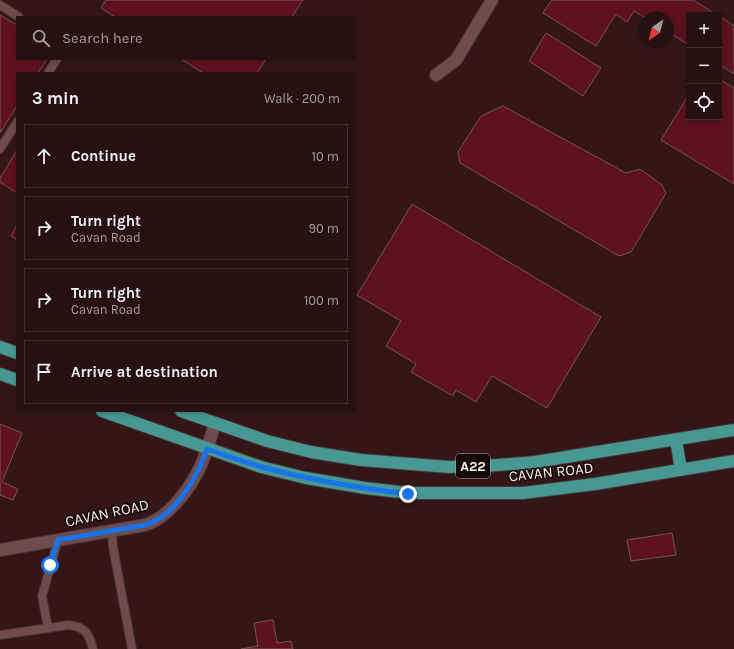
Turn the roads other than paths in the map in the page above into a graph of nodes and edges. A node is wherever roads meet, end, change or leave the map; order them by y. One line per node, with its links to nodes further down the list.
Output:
1 (492, 0): 6 (street)
2 (0, 5): 3 (lane)
3 (17, 16)
4 (55, 60): 5 (lane)
5 (49, 72)
6 (436, 75)
7 (16, 124): 8 (lane)
8 (0, 149)
9 (0, 347): 10 (main road)
10 (16, 353)
11 (0, 374): 12 (main road)
12 (16, 380)
13 (105, 412): 18 (main road, CAVAN ROAD / A22)
14 (184, 412): 15 (main road, CAVAN ROAD / A22)
15 (215, 423): 17 (main road, CAVAN ROAD / A22); 18 (street, CAVAN ROAD)
16 (734, 430): 17 (main road, CAVAN ROAD / A22)
17 (676, 440): 20 (main road)
18 (207, 449): 20 (main road, CAVAN ROAD / A22); 21 (street, CAVAN ROAD)
19 (734, 461): 20 (main road, CAVAN ROAD / A22)
20 (681, 470)
21 (112, 531): 22 (street, CAVAN ROAD); 27 (lane)
22 (58, 540): 23 (street, CAVAN ROAD); 24 (lane)
23 (0, 550)
24 (48, 628): 25 (lane); 26 (lane)
25 (0, 635)
26 (93, 649)
27 (132, 649)

